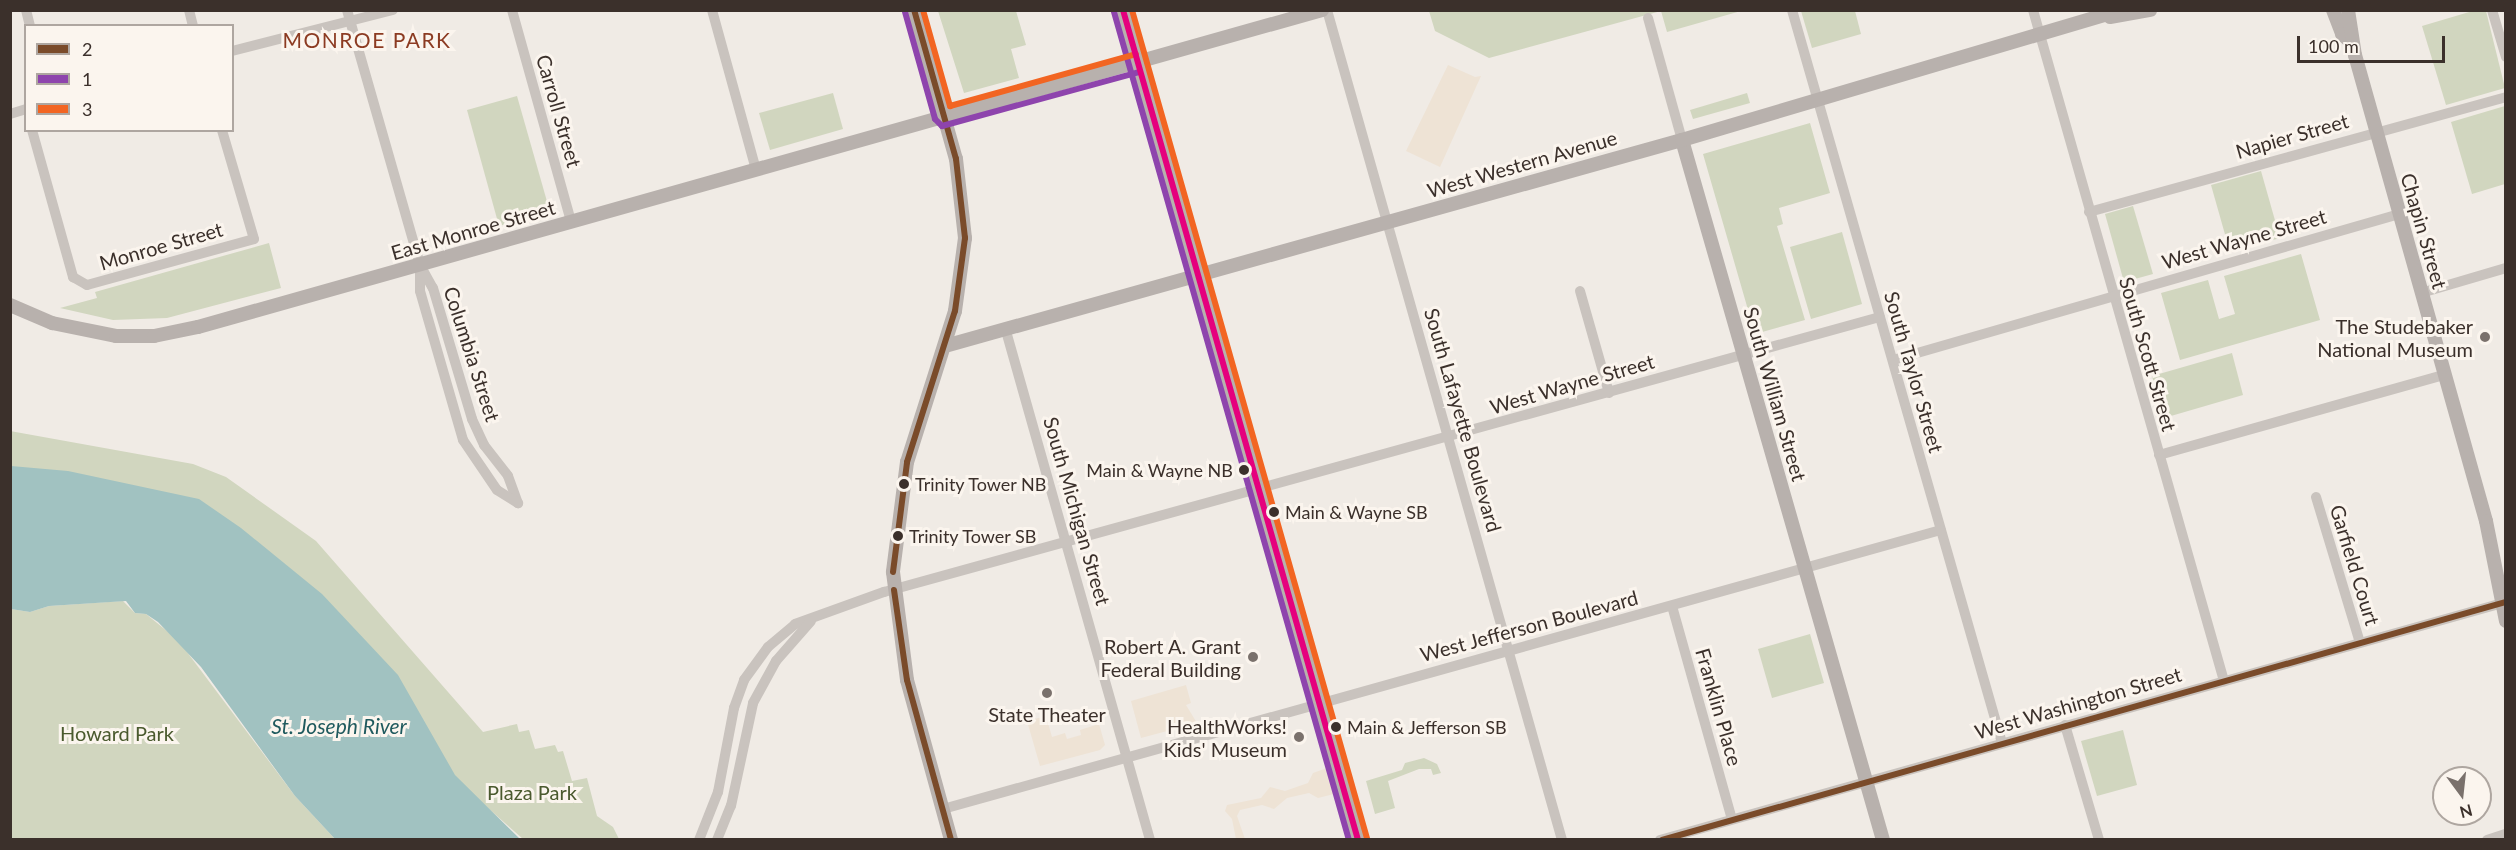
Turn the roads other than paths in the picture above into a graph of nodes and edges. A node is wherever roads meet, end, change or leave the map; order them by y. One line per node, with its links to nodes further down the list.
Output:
1 (393, 10): 15 (street)
2 (512, 10): 32 (street, Carroll Street)
3 (712, 10): 29 (street)
4 (914, 10): 24 (main road)
5 (1123, 10): 21 (main road)
6 (1322, 10): 21 (main road, East Monroe Street)
7 (1327, 10): 33 (street, South Lafayette Boulevard)
8 (1792, 10): 23 (street, South Taylor Street)
9 (2033, 10): 17 (street, South Scott Street)
10 (2150, 10): 14 (main road, West Western Avenue)
11 (2333, 10): 18 (main road, Chapin Street)
12 (2348, 10): 18 (main road, Chapin Street)
13 (2492, 10): 20 (street)
14 (2114, 14): 17 (main road, West Western Avenue)
15 (349, 15): 19 (street); 34 (street, Columbia Street)
16 (1648, 18): 28 (street, South William Street)
17 (2040, 36): 23 (main road, West Western Avenue); 30 (street, South Scott Street)
18 (2352, 43): 27 (main road, Chapin Street)
19 (234, 50)
20 (2505, 57)
21 (1138, 63): 24 (main road, East Monroe Street); 36 (main road)
22 (2505, 97): 27 (street, Napier Street)
23 (1818, 101): 28 (main road, West Western Avenue); 41 (street, South Taylor Street)
24 (944, 117): 29 (main road, East Monroe Street); 43 (main road)
25 (33, 132): 26 (street, Monroe Street)
26 (223, 132)
27 (2376, 133): 30 (street, Napier Street); 31 (main road, Chapin Street)
28 (1682, 140): 33 (main road, West Western Avenue); 44 (main road, South William Street)
29 (756, 170): 32 (main road, East Monroe Street)
30 (2090, 212): 39 (street, South Scott Street)
31 (2399, 214): 38 (main road, Chapin Street); 39 (street, West Wayne Street)
32 (571, 222): 34 (main road, East Monroe Street)
33 (1387, 222): 36 (main road, West Western Avenue); 48 (street, South Lafayette Boulevard)
34 (420, 265): 34 (street, Columbia Street); 40 (main road, East Monroe Street)
35 (2505, 268): 38 (street)
36 (1199, 276): 42 (main road, West Western Avenue); 50 (main road)
37 (1580, 291): 47 (street)
38 (2421, 293): 46 (main road, Chapin Street)
39 (2113, 297): 45 (street, West Wayne Street); 49 (street, South Scott Street)
40 (10, 305)
41 (1880, 317): 44 (street, West Wayne Street); 45 (street, South Taylor Street)
42 (1006, 331): 43 (main road, West Western Avenue); 53 (street, South Michigan Street)
43 (945, 346): 55 (main road)
44 (1744, 354): 47 (street, West Wayne Street); 54 (main road, South William Street)
45 (1893, 360): 52 (street, South Taylor Street)
46 (2444, 375): 49 (street); 56 (main road, Chapin Street)
47 (1609, 393): 48 (street, West Wayne Street)
48 (1449, 438): 50 (street, West Wayne Street); 61 (street, South Lafayette Boulevard)
49 (2159, 455): 62 (street, South Scott Street)
50 (1259, 491): 53 (street, West Wayne Street); 63 (main road)
51 (2316, 497): 60 (street, Garfield Court)
52 (1941, 530): 54 (street, West Jefferson Boulevard); 65 (street, South Taylor Street)
53 (1066, 544): 55 (street, West Wayne Street); 66 (street, South Michigan Street)
54 (1805, 568): 57 (street, West Jefferson Boulevard); 67 (main road, South William Street)
55 (894, 590): 58 (street, West Wayne Street); 68 (main road)
56 (2504, 603): 59 (main road, Chapin Street); 60 (street, West Washington Street)
57 (1672, 606): 61 (street, West Jefferson Boulevard); 69 (street, Franklin Place)
58 (811, 621): 71 (street); 72 (street)
59 (2505, 621)
60 (2360, 643): 62 (street, West Washington Street)
61 (1509, 650): 63 (street, West Jefferson Boulevard); 76 (street, South Lafayette Boulevard)
62 (2224, 681): 64 (street, West Washington Street)
63 (1319, 703): 66 (street, West Jefferson Boulevard); 75 (main road)
64 (2065, 725): 65 (street, West Washington Street); 79 (street)
65 (2002, 743): 67 (street, West Washington Street)
66 (1127, 758): 68 (street, West Jefferson Boulevard); 74 (street, South Michigan Street)
67 (1866, 781): 69 (street, West Washington Street); 78 (main road, South William Street)
68 (943, 809): 73 (main road)
69 (1732, 819): 77 (street, West Washington Street)
70 (2505, 834): 80 (street)
71 (699, 840)
72 (717, 840)
73 (951, 840)
74 (1150, 840)
75 (1358, 840)
76 (1562, 840)
77 (1660, 840)
78 (1883, 840)
79 (2099, 840)
80 (2487, 840)

